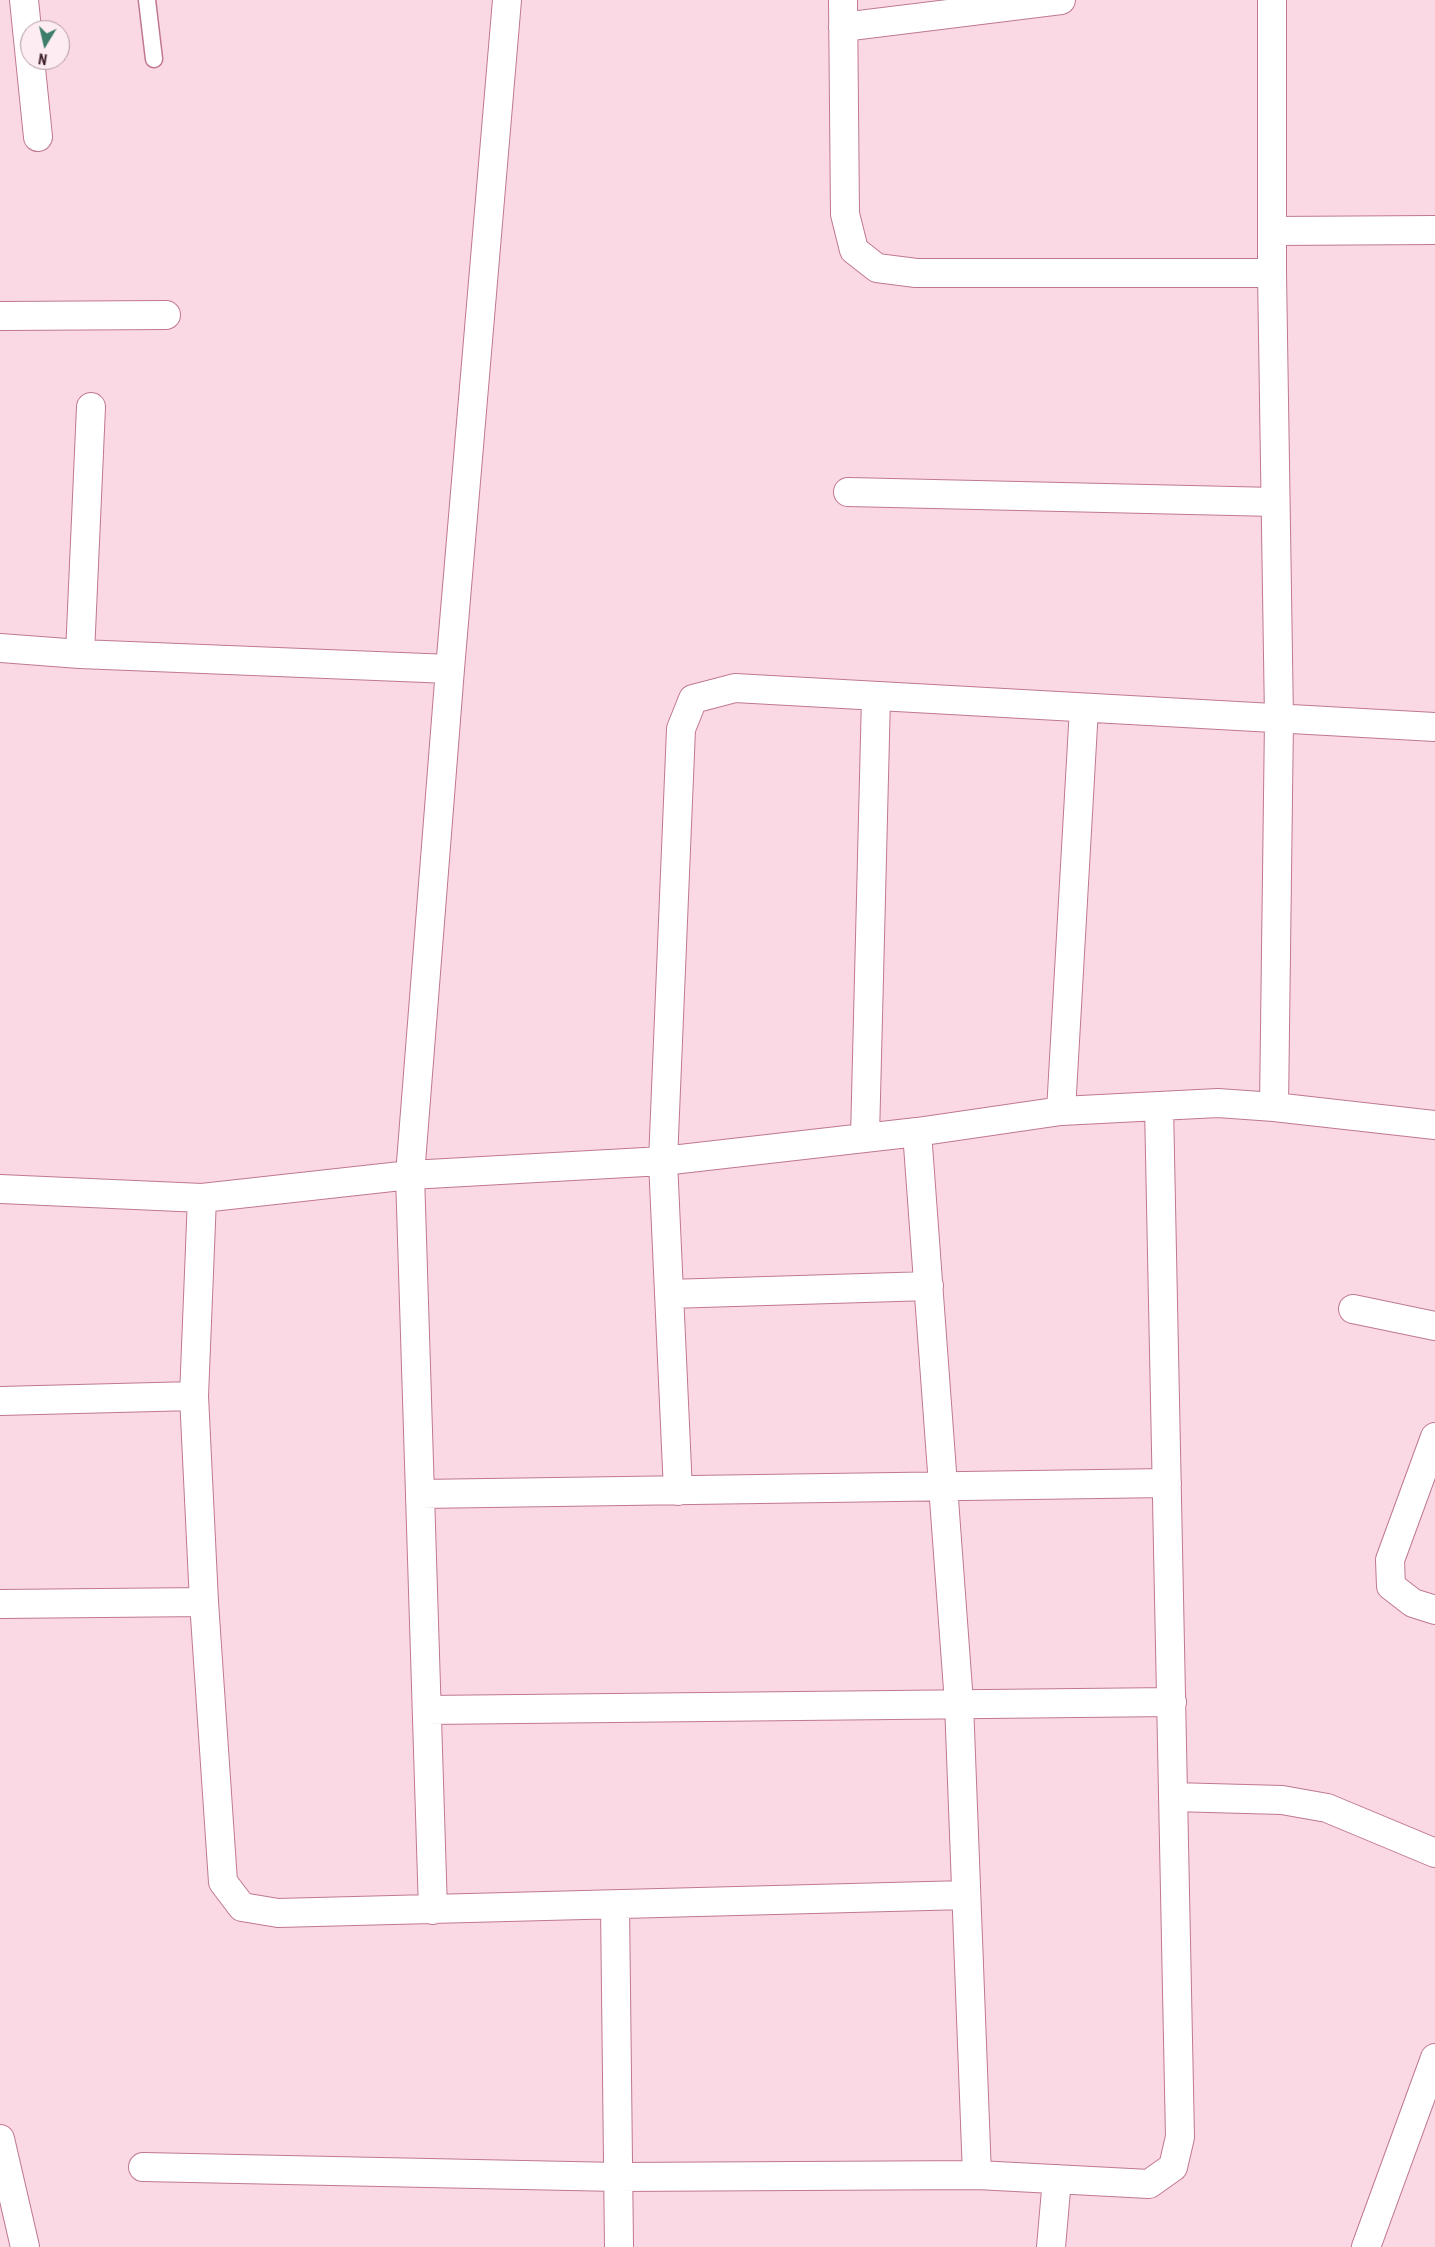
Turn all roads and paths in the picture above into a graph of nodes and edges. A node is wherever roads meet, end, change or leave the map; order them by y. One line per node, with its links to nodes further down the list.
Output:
1 (24, 0): 9 (street)
2 (148, 0): 8 (lane)
3 (508, 0): 20 (street)
4 (843, 0): 7 (street)
5 (1061, 0): 7 (street)
6 (1272, 0): 11 (street)
7 (843, 27): 12 (street)
8 (154, 59)
9 (38, 137)
10 (1435, 230): 11 (street)
11 (1272, 231): 12 (street)
12 (1272, 273): 17 (street)
13 (0, 316): 14 (street)
14 (166, 316)
15 (91, 407): 19 (street)
16 (848, 492): 17 (street)
17 (1275, 502): 23 (street)
18 (0, 648): 19 (street)
19 (80, 654): 20 (street)
20 (450, 669): 32 (street)
21 (876, 696): 22 (street); 30 (street); 31 (street)
22 (1084, 708): 23 (street); 27 (street)
23 (1278, 719): 24 (street); 26 (street)
24 (1435, 728)
25 (1159, 1106): 26 (street); 27 (street); 42 (street)
26 (1274, 1107): 28 (street)
27 (1061, 1110): 29 (street)
28 (1435, 1125)
29 (917, 1132): 30 (street); 35 (street)
30 (865, 1137): 31 (street)
31 (663, 1161): 32 (street); 36 (street)
32 (410, 1175): 34 (street); 45 (street)
33 (0, 1189): 34 (street)
34 (202, 1198): 39 (street)
35 (929, 1286): 36 (street); 43 (street)
36 (669, 1294): 44 (street)
37 (1353, 1309): 38 (street)
38 (1435, 1326)
39 (194, 1396): 40 (street); 46 (street)
40 (0, 1401)
41 (1435, 1437): 48 (street)
42 (1167, 1483): 43 (street); 49 (street)
43 (944, 1487): 44 (street); 50 (street)
44 (678, 1490): 45 (street)
45 (420, 1494): 51 (street)
46 (204, 1602): 47 (street); 56 (street)
47 (0, 1604)
48 (1435, 1610)
49 (1172, 1702): 50 (street); 52 (street)
50 (959, 1703): 51 (street); 54 (street)
51 (427, 1710): 56 (street)
52 (1173, 1797): 53 (street); 62 (street)
53 (1435, 1853)
54 (966, 1895): 55 (street); 60 (street)
55 (614, 1906): 56 (street); 61 (street)
56 (433, 1910)
57 (1435, 2058): 66 (street)
58 (0, 2140): 63 (street)
59 (143, 2167): 61 (street)
60 (977, 2175): 61 (street); 62 (street)
61 (618, 2177): 64 (street)
62 (1057, 2179): 65 (street)
63 (25, 2247)
64 (619, 2247)
65 (1051, 2247)
66 (1366, 2247)

